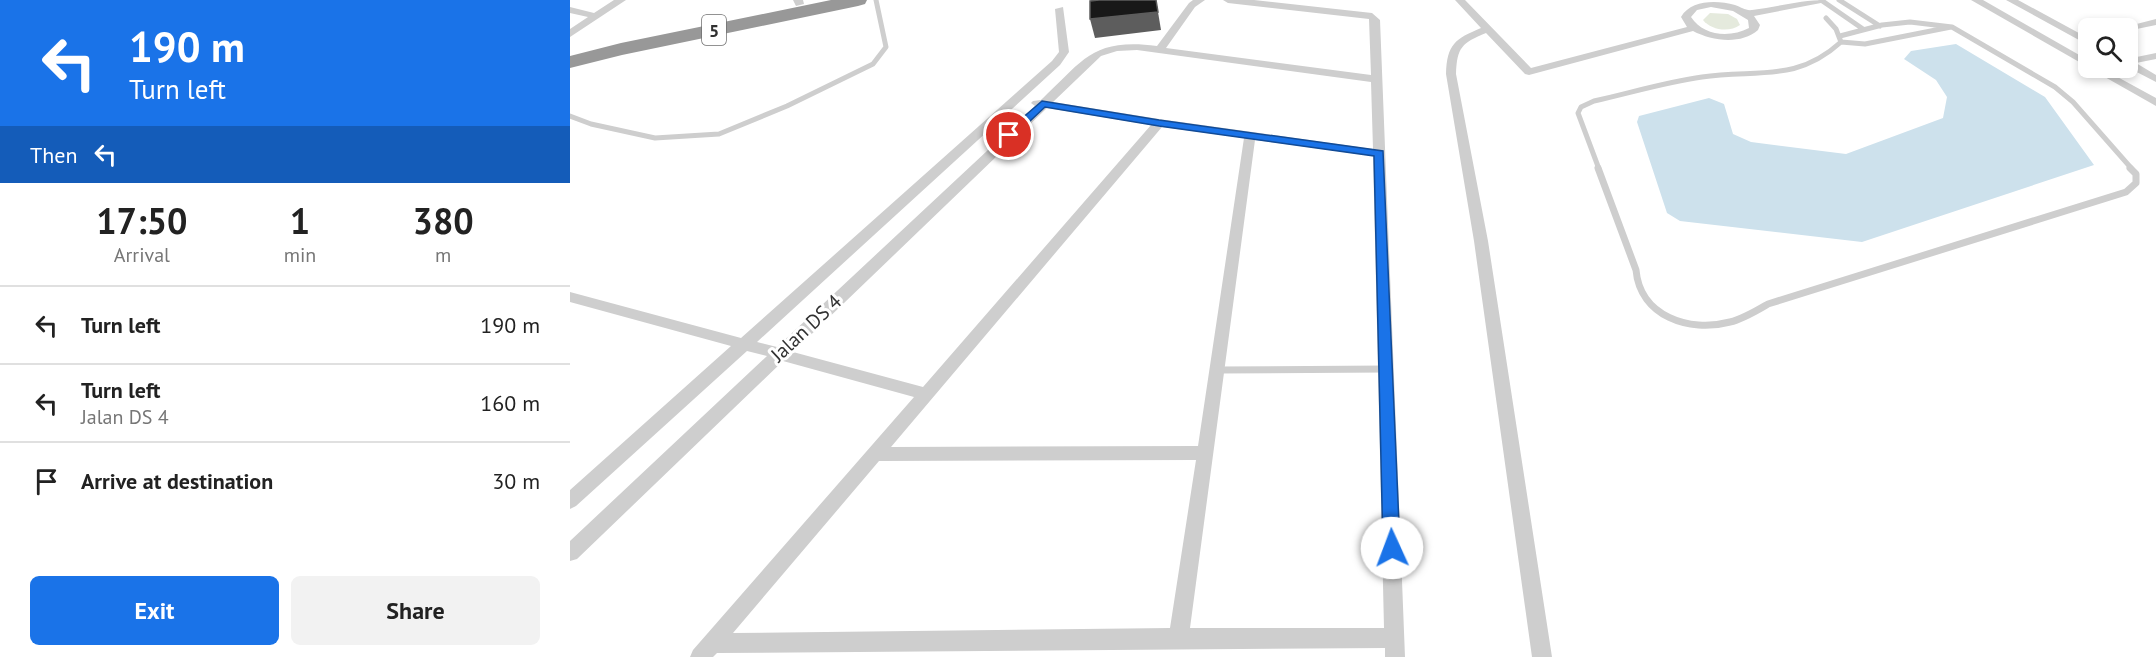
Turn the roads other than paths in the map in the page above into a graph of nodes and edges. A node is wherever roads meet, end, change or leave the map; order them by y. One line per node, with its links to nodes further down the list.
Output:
1 (621, 0): 17 (street)
2 (819, 0): 12 (highway, 5)
3 (858, 0): 34 (highway, 5)
4 (876, 0): 42 (lane)
5 (1200, 0): 29 (street)
6 (1228, 0): 37 (street)
7 (1460, 0): 24 (street)
8 (1821, 0): 16 (street); 25 (lane)
9 (1839, 0): 20 (lane)
10 (1976, 0): 32 (street)
11 (2011, 0): 27 (street)
12 (799, 2): 30 (highway, 5)
13 (1698, 3): 16 (street); 23 (street)
14 (1060, 9): 39 (street, Jalan DS 4)
15 (570, 10): 17 (street)
16 (1748, 14): 23 (street)
17 (596, 16): 26 (street)
18 (1826, 18): 28 (lane)
19 (2156, 22): 21 (street)
20 (1880, 26): 22 (lane); 25 (lane)
21 (2138, 26)
22 (1952, 27): 28 (lane); 28 (lane)
23 (1694, 28): 24 (street)
24 (1488, 29): 59 (street)
25 (1863, 29): 28 (lane)
26 (570, 34)
27 (2078, 35)
28 (1840, 39)
29 (1160, 49): 37 (street, Jalan DS 4); 41 (street, Jalan DS 4)
30 (570, 53)
31 (2156, 56): 33 (street)
32 (2078, 58)
33 (2138, 60)
34 (570, 62)
35 (2138, 69): 38 (street)
36 (2112, 78): 40 (street)
37 (1377, 79): 45 (street)
38 (2156, 79)
39 (1016, 99): 41 (street); 47 (street, Jalan DS 4)
40 (2156, 103)
41 (1042, 104): 43 (street); 48 (street, Jalan DS 4)
42 (570, 116)
43 (1159, 123): 44 (street); 51 (street)
44 (1250, 135): 45 (street); 50 (street)
45 (1379, 153): 49 (street)
46 (570, 297): 47 (street)
47 (744, 344): 48 (street); 54 (street, Jalan DS 4)
48 (778, 354): 51 (street); 55 (street, Jalan DS 4)
49 (1386, 369): 50 (lane); 57 (street)
50 (1219, 370): 52 (street)
51 (927, 394): 53 (street)
52 (1205, 453): 53 (street); 56 (street)
53 (875, 454): 58 (street)
54 (570, 501)
55 (570, 553)
56 (1179, 638): 57 (street); 58 (street)
57 (1395, 647)
58 (706, 650)
59 (1542, 657)

